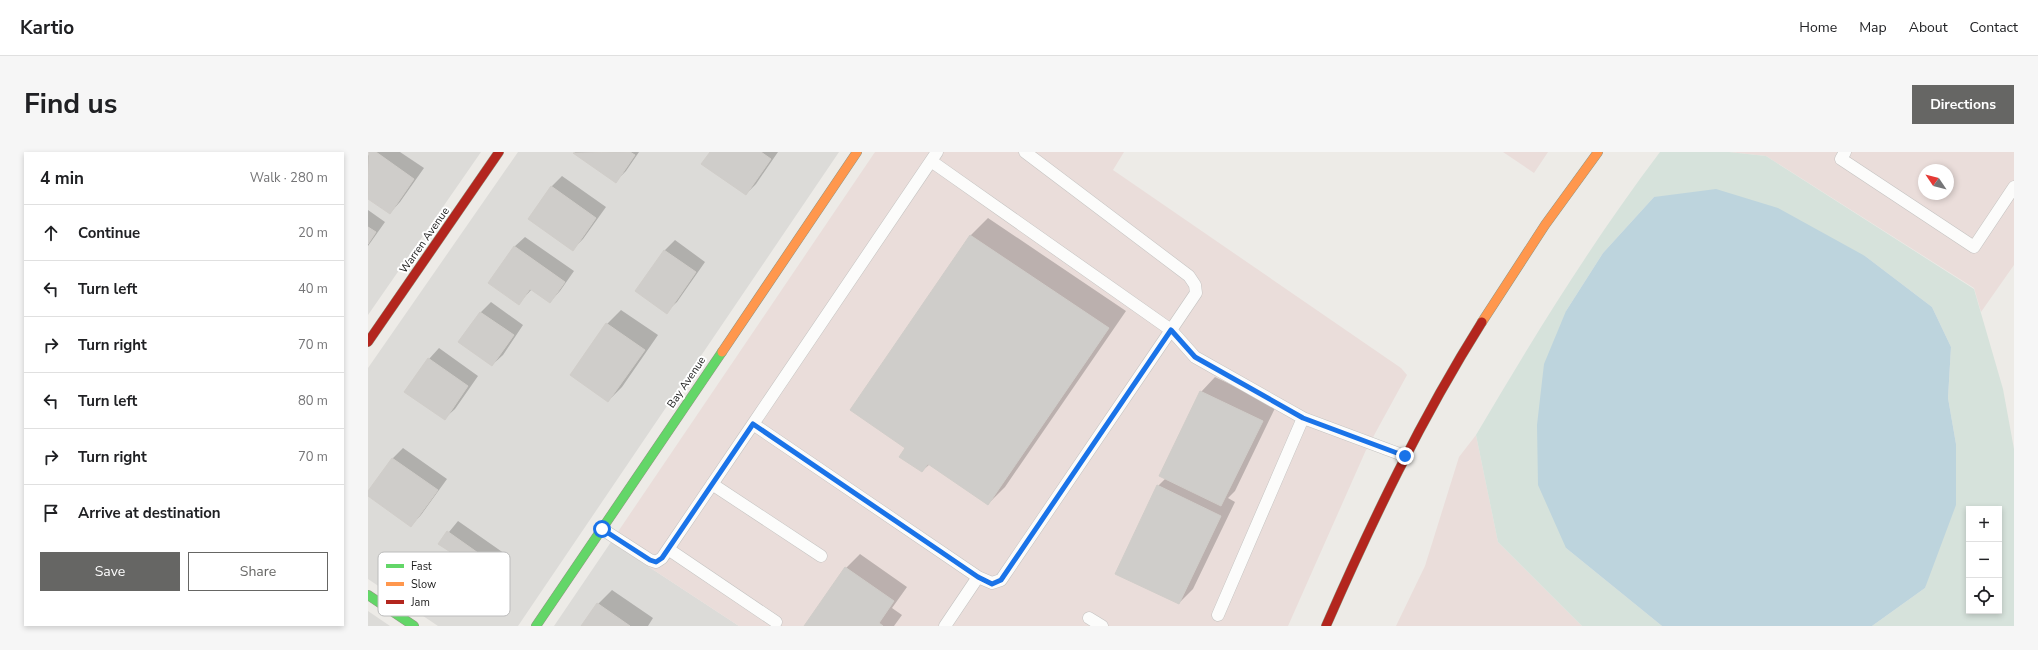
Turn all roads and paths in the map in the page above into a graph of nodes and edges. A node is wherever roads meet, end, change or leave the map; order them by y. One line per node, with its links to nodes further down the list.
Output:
1 (499, 152): 9 (street, Warren Avenue)
2 (857, 152): 14 (street, Bay Avenue)
3 (1598, 152): 12 (street)
4 (1845, 152): 7 (lane)
5 (1030, 154): 8 (lane)
6 (934, 156): 8 (lane); 11 (lane)
7 (2014, 187)
8 (1171, 330): 10 (lane); 17 (lane)
9 (368, 342)
10 (1303, 418): 12 (lane); 20 (lane)
11 (753, 424): 13 (lane); 17 (lane)
12 (1405, 456): 28 (street)
13 (712, 484): 15 (lane); 16 (lane)
14 (602, 529): 15 (lane); 25 (street, Bay Avenue)
15 (668, 549): 23 (lane)
16 (820, 556)
17 (978, 577): 26 (lane)
18 (368, 595): 19 (street)
19 (378, 602)
20 (1218, 615)
21 (399, 616): 24 (street)
22 (1089, 618): 27 (lane)
23 (776, 622)
24 (414, 626)
25 (536, 626)
26 (945, 626)
27 (1102, 626)
28 (1326, 626)

